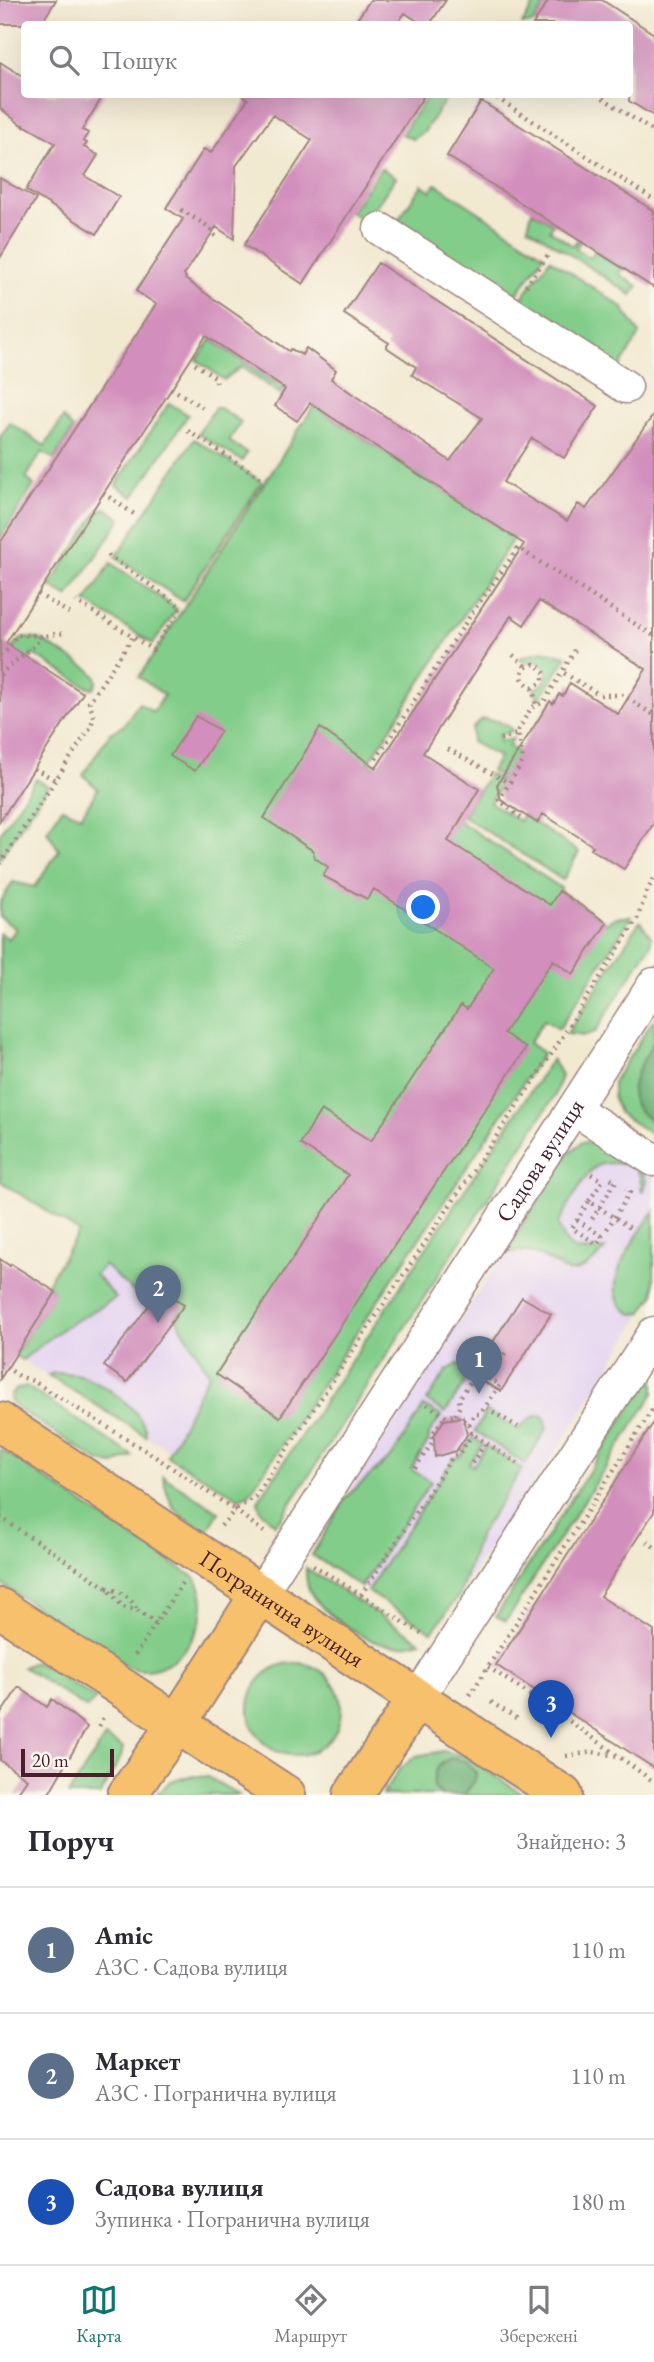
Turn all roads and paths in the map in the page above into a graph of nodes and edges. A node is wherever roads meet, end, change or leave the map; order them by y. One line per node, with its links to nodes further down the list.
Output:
1 (497, 98): 4 (path)
2 (603, 98): 3 (path)
3 (654, 132)
4 (654, 200)
5 (181, 210): 7 (path)
6 (380, 229): 9 (street)
7 (216, 237)
8 (550, 252): 9 (path)
9 (509, 314): 12 (street)
10 (195, 364): 11 (path)
11 (217, 385)
12 (625, 387)
13 (171, 388): 14 (path)
14 (203, 408)
15 (188, 431): 16 (path)
16 (261, 478)
17 (103, 493): 18 (path)
18 (134, 514)
19 (108, 555): 26 (path)
20 (38, 594): 22 (path)
21 (76, 601): 26 (path)
22 (69, 613)
23 (65, 633): 24 (path)
24 (42, 636): 28 (path); 32 (path)
25 (654, 636): 39 (path)
26 (133, 637): 41 (path)
27 (575, 650): 31 (path)
28 (0, 655)
29 (513, 655): 30 (path)
30 (526, 667): 33 (path); 33 (path)
31 (562, 672): 34 (path); 35 (path)
32 (0, 675)
33 (532, 688): 34 (path)
34 (536, 705): 36 (path)
35 (654, 715)
36 (518, 734): 37 (path); 42 (path)
37 (500, 738)
38 (448, 749): 42 (path)
39 (376, 760)
40 (34, 768): 41 (path)
41 (55, 780): 44 (path)
42 (509, 783): 43 (path)
43 (521, 818)
44 (0, 864)
45 (654, 879): 76 (path)
46 (654, 984): 47 (street, Садова вулиця)
47 (574, 1109): 48 (street); 85 (street, Садова вулиця)
48 (654, 1160)
49 (591, 1174): 50 (path)
50 (606, 1179): 52 (path); 53 (path)
51 (625, 1189): 54 (path)
52 (589, 1201): 53 (path); 56 (path)
53 (599, 1208): 54 (path); 55 (path)
54 (614, 1218): 57 (path); 58 (path)
55 (592, 1219)
56 (577, 1220): 56 (path)
57 (630, 1228)
58 (607, 1229)
59 (654, 1333): 90 (street)
60 (505, 1353): 62 (path)
61 (0, 1363): 76 (path)
62 (489, 1378): 64 (path); 66 (path)
63 (427, 1404): 67 (path)
64 (485, 1407): 69 (path); 70 (path)
65 (654, 1407): 92 (path)
66 (454, 1415): 67 (path); 69 (path)
67 (446, 1417): 75 (path)
68 (0, 1422): 85 (main road, Погранична вулиця)
69 (469, 1424): 71 (path)
70 (518, 1427)
71 (471, 1433): 72 (path); 86 (path)
72 (486, 1443): 73 (path); 74 (path)
73 (472, 1463)
74 (522, 1466)
75 (415, 1468)
76 (235, 1510): 78 (path); 79 (path)
77 (0, 1517): 84 (path)
78 (264, 1533)
79 (214, 1534)
80 (647, 1541): 81 (path)
81 (654, 1547)
82 (308, 1562): 86 (path)
83 (188, 1574): 89 (path)
84 (107, 1588): 88 (path); 88 (path)
85 (260, 1594): 94 (main road, Погранична вулиця); 96 (main road, Садова вулиця)
86 (360, 1595): 90 (path)
87 (0, 1608): 96 (main road)
88 (137, 1610): 89 (path)
89 (156, 1623): 91 (path)
90 (448, 1651): 93 (path); 94 (street)
91 (135, 1656)
92 (488, 1667): 93 (path); 99 (path)
93 (483, 1674): 95 (path)
94 (417, 1699): 95 (main road, Погранична вулиця); 103 (main road)
95 (463, 1706): 97 (path); 104 (main road, Погранична вулиця)
96 (176, 1725): 101 (main road, Садова вулиця); 102 (main road)
97 (519, 1731)
98 (558, 1757): 99 (path)
99 (619, 1757): 100 (path)
100 (654, 1782)
101 (127, 1795)
102 (286, 1795)
103 (354, 1795)
104 (563, 1795)

